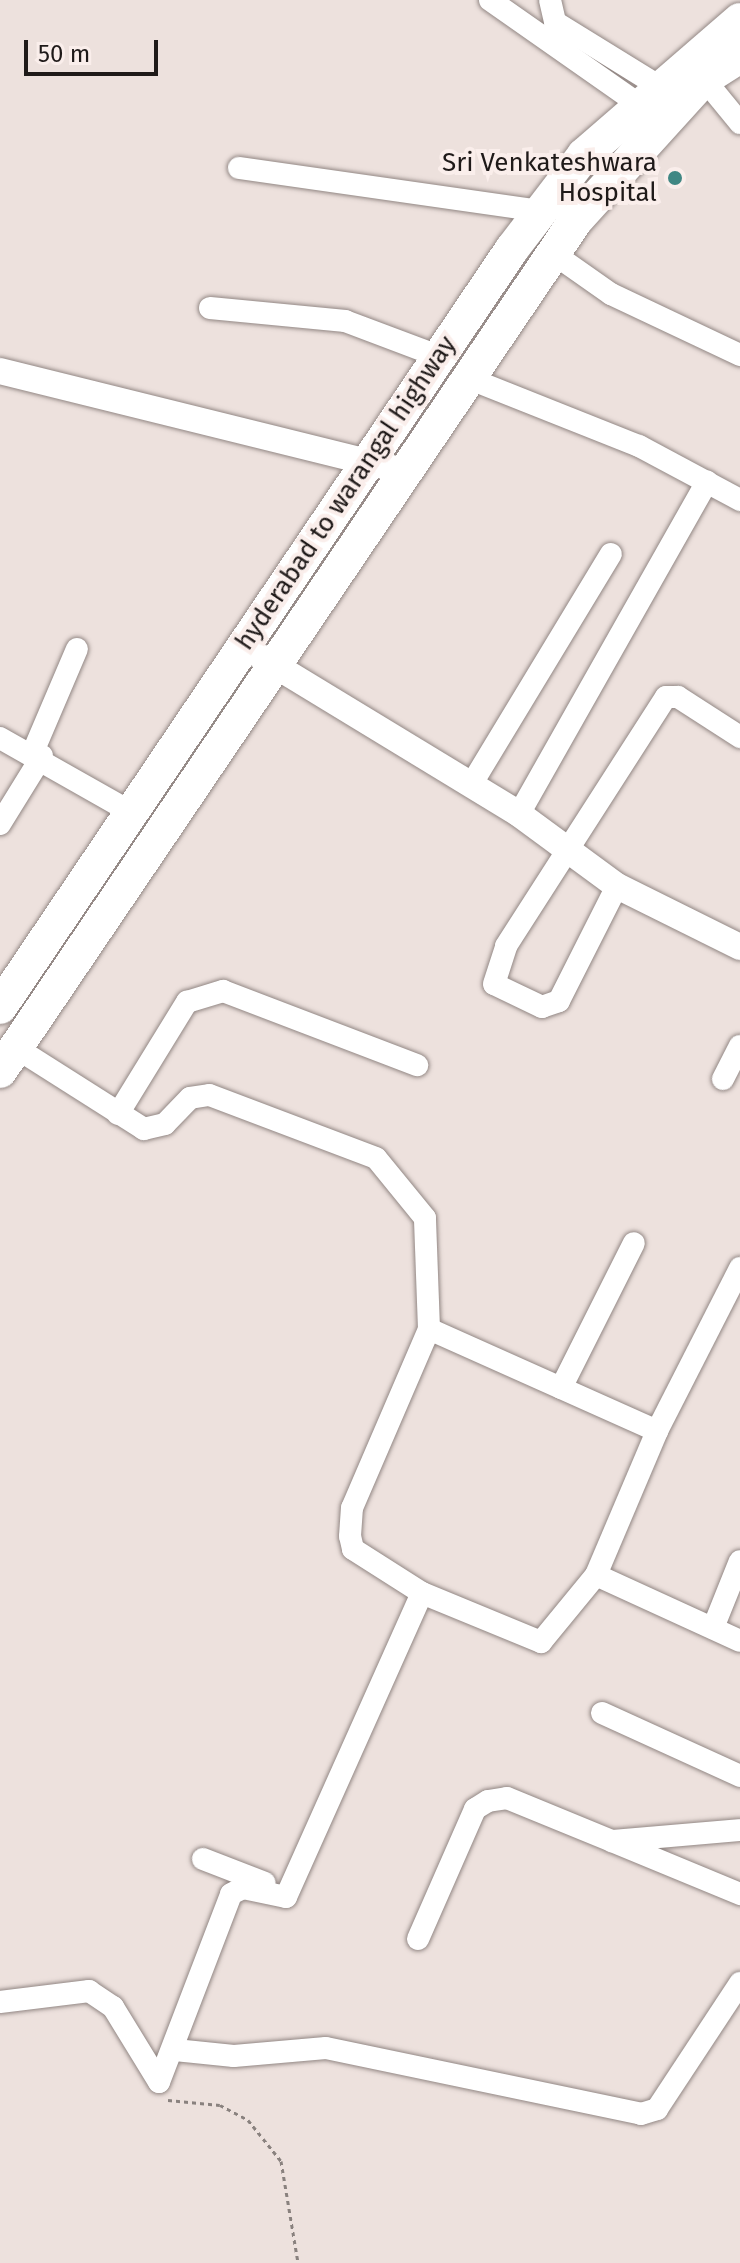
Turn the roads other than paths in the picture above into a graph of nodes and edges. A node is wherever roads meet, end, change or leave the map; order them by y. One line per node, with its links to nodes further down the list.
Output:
1 (490, 0): 6 (street)
2 (550, 0): 6 (street)
3 (740, 20): 6 (main road, hyderabad to warangal highway)
4 (740, 56): 5 (main road)
5 (704, 79): 7 (street); 10 (main road)
6 (647, 94): 9 (main road, hyderabad to warangal highway)
7 (740, 123)
8 (239, 168): 9 (street)
9 (541, 211): 13 (main road, hyderabad to warangal highway)
10 (554, 254): 12 (street); 15 (main road)
11 (210, 308): 13 (street)
12 (740, 355)
13 (438, 356): 16 (main road, hyderabad to warangal highway)
14 (0, 371): 16 (street)
15 (468, 378): 17 (main road); 18 (street)
16 (369, 463): 17 (street); 22 (main road, hyderabad to warangal highway)
17 (403, 471): 22 (main road)
18 (707, 482): 19 (street); 28 (street)
19 (740, 500)
20 (611, 554): 26 (street)
21 (77, 649): 25 (street)
22 (258, 656): 26 (street); 27 (main road, hyderabad to warangal highway); 35 (main road)
23 (740, 737): 30 (street)
24 (0, 738): 25 (street)
25 (37, 754): 27 (street); 29 (street)
26 (471, 785): 28 (street)
27 (131, 812): 33 (main road, hyderabad to warangal highway)
28 (519, 814): 30 (street)
29 (0, 824)
30 (567, 849): 31 (street); 31 (street)
31 (617, 886): 32 (street)
32 (740, 947)
33 (6, 985)
34 (740, 1046): 37 (street)
35 (8, 1059): 38 (street)
36 (417, 1065): 38 (street)
37 (723, 1079)
38 (118, 1114): 41 (street)
39 (634, 1243): 42 (street)
40 (740, 1268): 43 (street)
41 (429, 1329): 42 (street); 46 (street)
42 (561, 1388): 43 (street)
43 (657, 1431): 45 (street)
44 (740, 1561): 47 (street)
45 (596, 1575): 46 (street); 47 (street)
46 (422, 1593): 54 (street)
47 (713, 1628): 48 (street)
48 (740, 1641)
49 (602, 1713): 50 (street)
50 (740, 1776)
51 (740, 1830): 52 (street)
52 (612, 1841): 55 (street); 56 (street)
53 (203, 1859): 54 (street)
54 (289, 1892): 59 (street)
55 (740, 1894)
56 (418, 1939)
57 (740, 1983): 59 (street)
58 (0, 2002): 59 (street)
59 (175, 2050)

